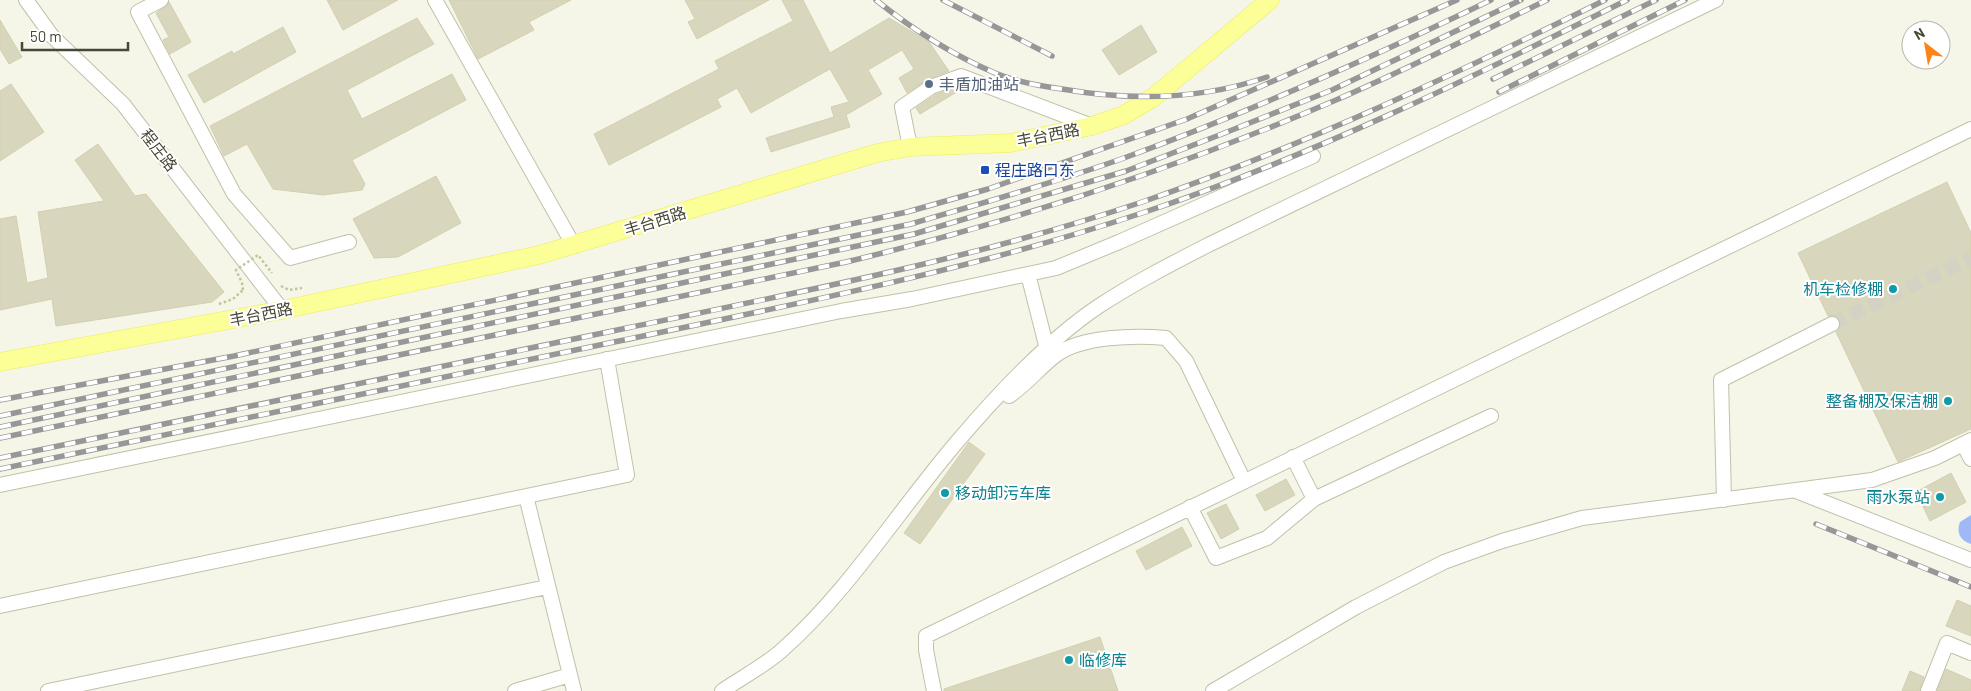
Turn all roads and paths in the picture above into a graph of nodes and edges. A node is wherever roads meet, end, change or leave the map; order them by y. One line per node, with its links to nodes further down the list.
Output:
1 (26, 0): 15 (street, 程庄路)
2 (161, 0): 10 (street)
3 (435, 0): 11 (street)
4 (1270, 0): 6 (main road, 丰台西路)
5 (1716, 0): 17 (street)
6 (1092, 126): 8 (main road, 丰台西路); 8 (street)
7 (1971, 129): 23 (street)
8 (910, 148): 11 (main road, 丰台西路)
9 (1313, 156): 13 (street)
10 (349, 242)
11 (574, 246): 15 (main road, 丰台西路)
12 (272, 273): 14 (path, bridge)
13 (1028, 274): 17 (street); 18 (street)
14 (243, 290)
15 (282, 310): 19 (main road, 丰台西路)
16 (1832, 324): 30 (street)
17 (1047, 349): 20 (street)
18 (607, 359): 26 (street); 28 (street)
19 (0, 362)
20 (988, 407): 25 (street); 40 (street)
21 (1490, 416): 29 (street)
22 (1967, 442): 24 (street); 27 (street)
23 (1293, 457): 25 (street); 29 (street)
24 (1971, 459)
25 (1244, 481): 31 (street)
26 (0, 485)
27 (1795, 491): 30 (street); 32 (street)
28 (526, 496): 33 (street); 34 (street)
29 (1314, 499): 31 (street)
30 (1724, 500): 42 (street)
31 (1190, 507): 41 (street)
32 (1971, 560)
33 (547, 587): 36 (street); 37 (street)
34 (0, 606)
35 (1971, 652): 43 (street)
36 (570, 675): 38 (street); 39 (street)
37 (48, 691)
38 (515, 691)
39 (574, 691)
40 (722, 691)
41 (934, 691)
42 (1213, 691)
43 (1928, 691)

